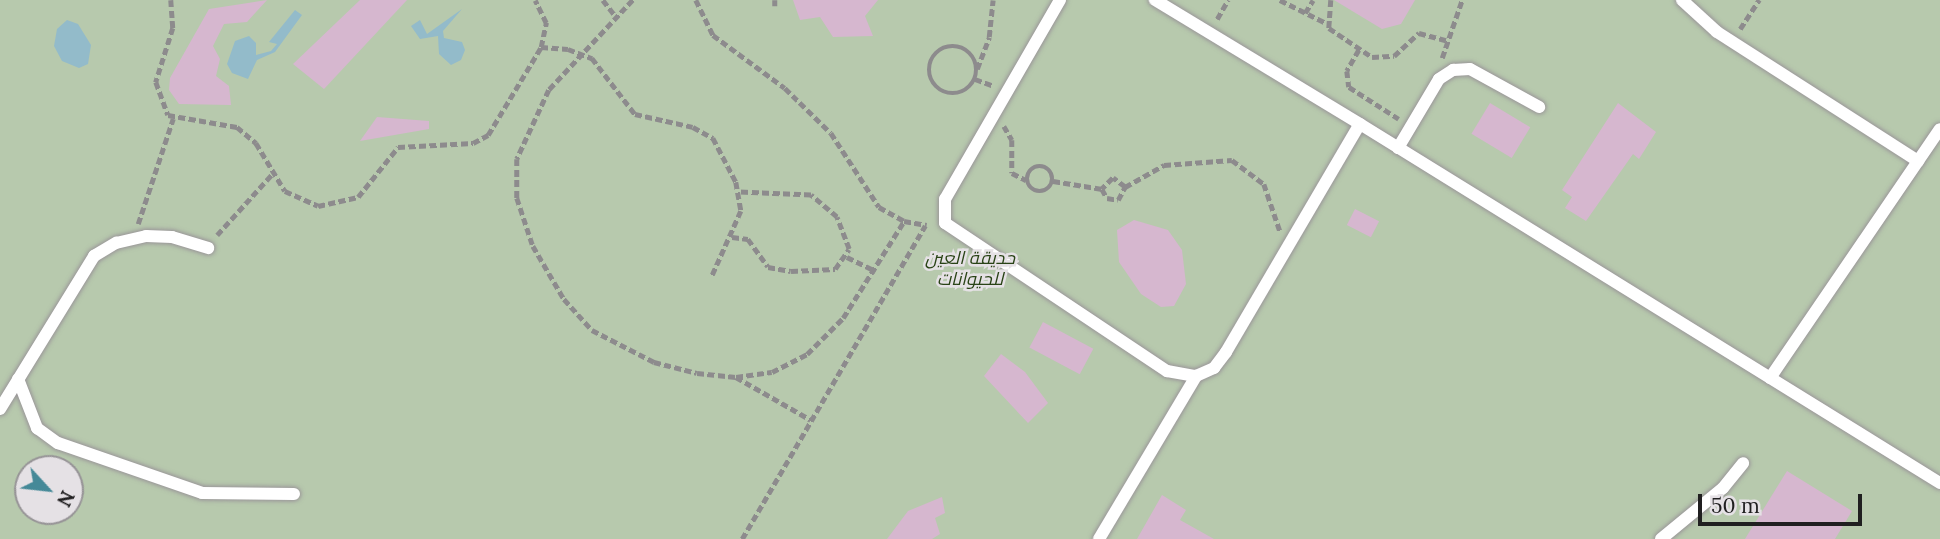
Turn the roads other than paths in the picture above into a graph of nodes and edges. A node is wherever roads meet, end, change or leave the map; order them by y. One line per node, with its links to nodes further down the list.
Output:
1 (1060, 0): 10 (lane)
2 (1155, 0): 5 (lane)
3 (1682, 0): 8 (lane)
4 (1539, 107): 7 (lane)
5 (1360, 124): 7 (lane); 10 (lane)
6 (1940, 129): 8 (lane)
7 (1398, 148): 11 (lane)
8 (1918, 161): 11 (lane)
9 (208, 248): 12 (lane)
10 (1196, 376): 17 (lane)
11 (1770, 378): 15 (lane)
12 (18, 379): 13 (lane); 16 (lane)
13 (0, 409)
14 (1743, 463): 18 (lane)
15 (1940, 483)
16 (294, 494)
17 (1099, 539)
18 (1661, 539)

